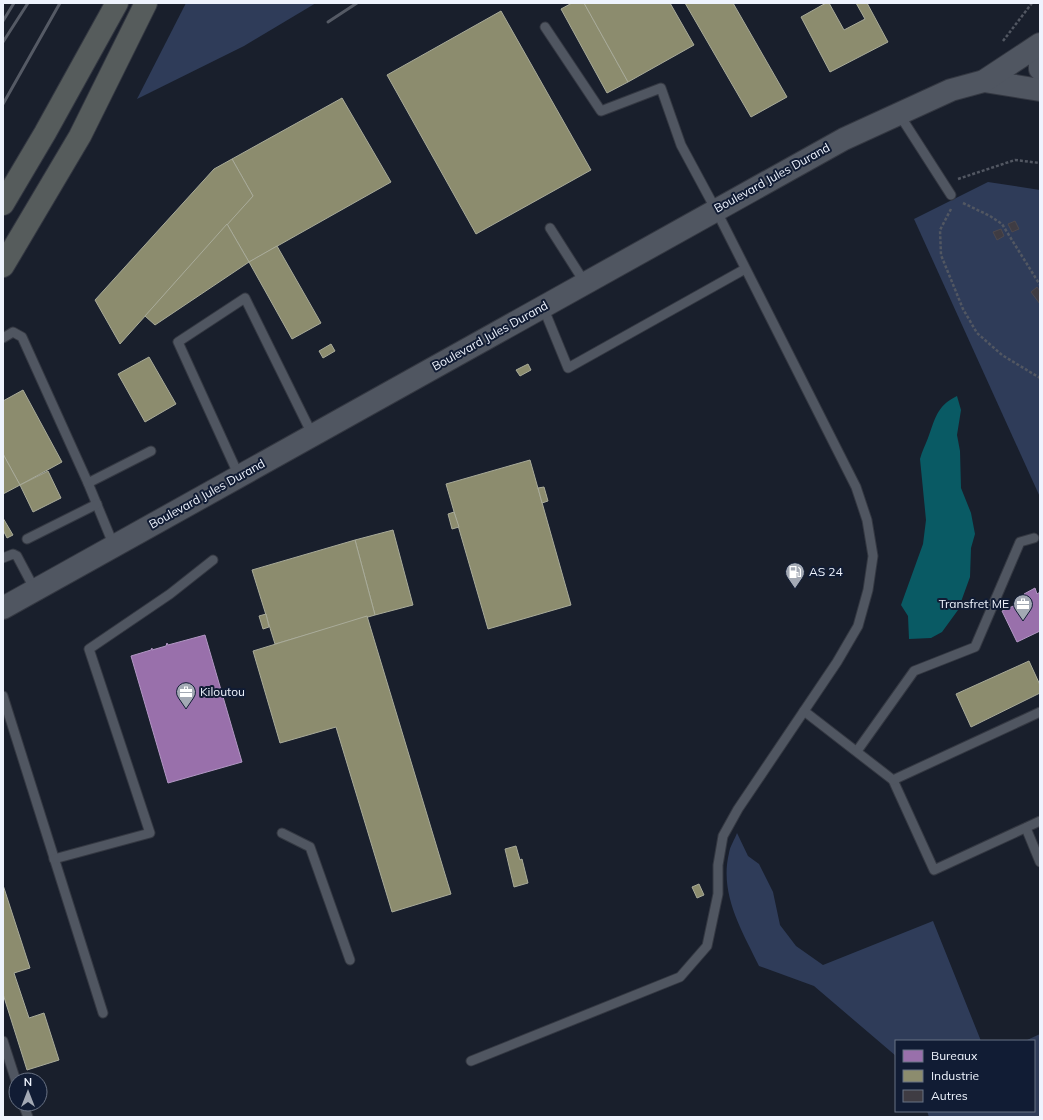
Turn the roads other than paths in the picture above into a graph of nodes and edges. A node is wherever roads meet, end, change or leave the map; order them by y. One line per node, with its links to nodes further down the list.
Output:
1 (117, 3): 11 (highway)
2 (146, 3): 14 (highway)
3 (545, 27): 12 (lane)
4 (1040, 44): 7 (main road)
5 (1040, 54): 6 (main road)
6 (1040, 69)
7 (984, 82): 8 (main road); 9 (main road, Boulevard Jules Durand)
8 (1040, 90)
9 (898, 114): 10 (lane); 12 (main road, Boulevard Jules Durand)
10 (951, 195)
11 (3, 204)
12 (716, 210): 15 (lane); 16 (main road, Boulevard Jules Durand)
13 (550, 228): 16 (lane)
14 (3, 266)
15 (745, 269): 17 (lane); 32 (lane)
16 (585, 283): 17 (main road, Boulevard Jules Durand)
17 (543, 307): 19 (main road, Boulevard Jules Durand)
18 (3, 338): 22 (lane)
19 (312, 436): 21 (main road, Boulevard Jules Durand); 21 (lane)
20 (151, 451): 22 (lane)
21 (239, 476): 26 (main road, Boulevard Jules Durand)
22 (88, 483): 23 (lane)
23 (96, 504): 25 (lane); 26 (lane)
24 (1034, 538): 34 (lane)
25 (27, 539)
26 (114, 547): 29 (main road, Boulevard Jules Durand)
27 (3, 558): 29 (lane)
28 (213, 560): 39 (lane)
29 (35, 590): 30 (main road, Boulevard Jules Durand)
30 (3, 608)
31 (3, 696): 39 (lane)
32 (804, 711): 34 (lane); 44 (lane)
33 (1040, 712): 35 (lane)
34 (857, 751): 35 (lane)
35 (892, 780): 37 (lane)
36 (1040, 821): 37 (lane)
37 (1026, 828): 40 (lane)
38 (282, 833): 41 (lane)
39 (54, 858): 42 (lane)
40 (1040, 862)
41 (350, 960)
42 (104, 1013)
43 (3, 1040): 45 (lane)
44 (471, 1061)
45 (13, 1072)

